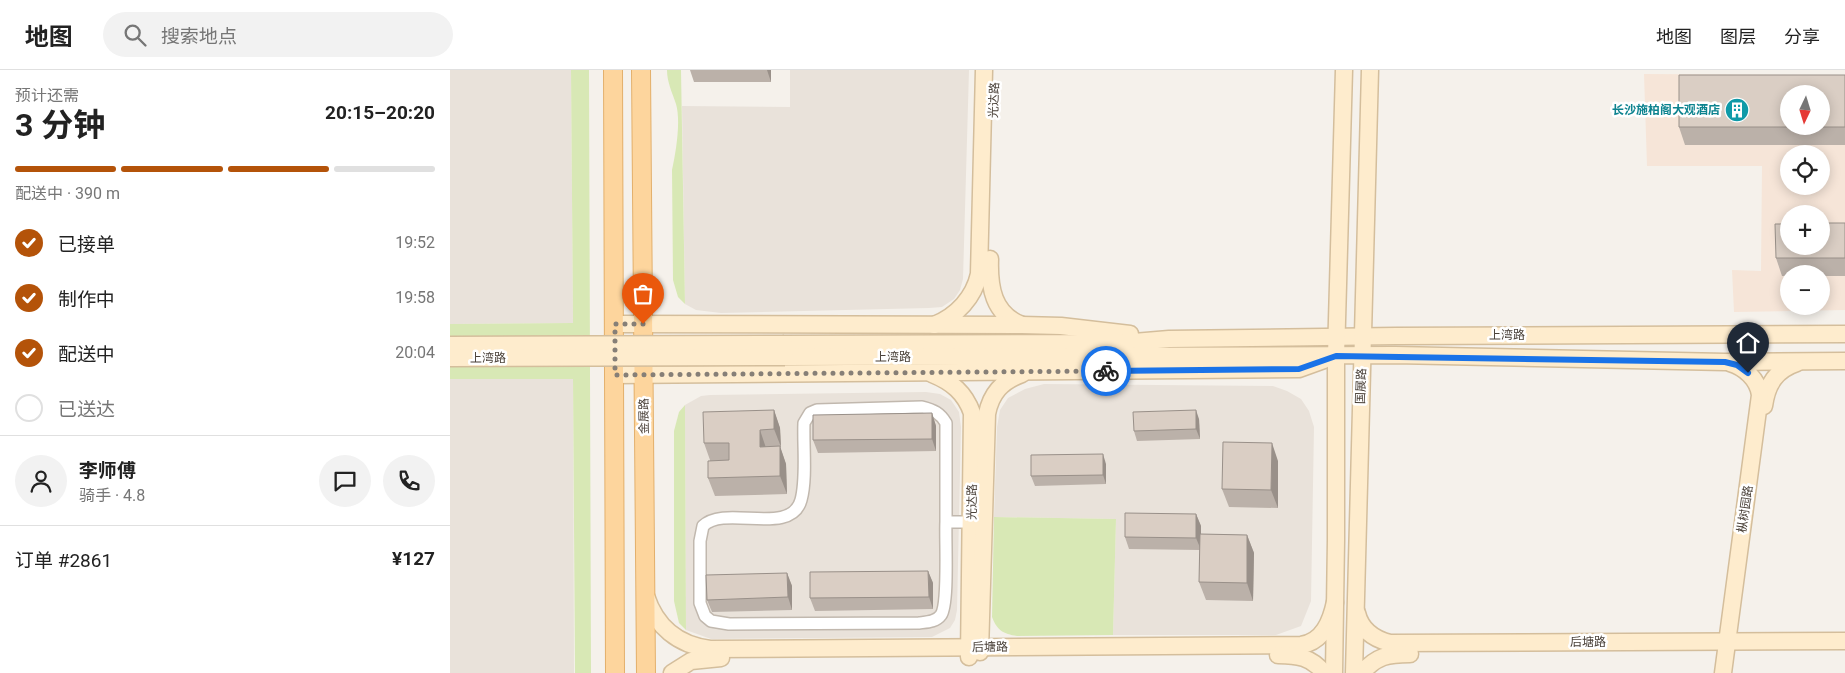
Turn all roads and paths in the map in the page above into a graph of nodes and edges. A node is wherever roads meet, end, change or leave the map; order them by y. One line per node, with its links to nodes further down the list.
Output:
1 (613, 70): 7 (main road)
2 (641, 70): 8 (main road, 金展路)
3 (984, 70): 9 (main road, 光达路)
4 (995, 70): 10 (main road, 光达路)
5 (1344, 70): 12 (main road, 国展路)
6 (1370, 70): 13 (main road, 国展路)
7 (615, 324): 8 (main road, 上湾路); 25 (main road)
8 (643, 324): 9 (main road, 上湾路); 26 (main road, 金展路)
9 (933, 325): 10 (main road, 上湾路)
10 (1022, 325): 14 (main road, 上湾路)
11 (1845, 334): 13 (main road, 上湾路)
12 (1336, 337): 13 (main road, 上湾路); 14 (main road, 上湾路); 17 (main road, 国展路)
13 (1362, 337): 18 (main road, 国展路)
14 (1169, 339): 16 (main road, 上湾路)
15 (450, 346): 16 (main road, 上湾路, bridge)
16 (784, 351): 17 (main road, 上湾路); 19 (main road, 上湾路, bridge)
17 (1336, 356): 18 (main road, 上湾路); 23 (main road, 上湾路); 30 (main road, 国展路)
18 (1362, 356): 21 (main road, 上湾路); 31 (main road, 国展路)
19 (450, 358)
20 (1845, 361): 22 (main road, 上湾路)
21 (1725, 362): 22 (main road, 上湾路); 33 (main road, 枞树园路)
22 (1799, 362): 33 (main road, 枞树园路)
23 (1028, 372): 24 (main road, 上湾路); 34 (main road, 光达路)
24 (925, 373): 26 (main road, 上湾路); 28 (main road, 光达路)
25 (615, 375): 26 (main road, 上湾路); 36 (main road)
26 (643, 375): 29 (main road, 金展路)
27 (946, 522): 27 (street); 28 (street)
28 (971, 522): 34 (main road, 光达路)
29 (646, 594): 34 (main road, 后塘路); 37 (main road, 金展路)
30 (1335, 602): 34 (main road, 后塘路); 40 (main road, 国展路)
31 (1356, 602): 33 (main road, 后塘路); 41 (main road, 国展路)
32 (1845, 640): 33 (main road, 后塘路)
33 (1729, 647): 35 (main road, 后塘路); 42 (main road, 后塘路); 43 (main road, 枞树园路); 44 (main road, 枞树园路)
34 (974, 652): 38 (main road, 后塘路); 39 (main road, 后塘路)
35 (1845, 652)
36 (615, 673)
37 (646, 673)
38 (672, 673)
39 (1324, 673)
40 (1334, 673)
41 (1354, 673)
42 (1362, 673)
43 (1723, 673)
44 (1728, 673)

